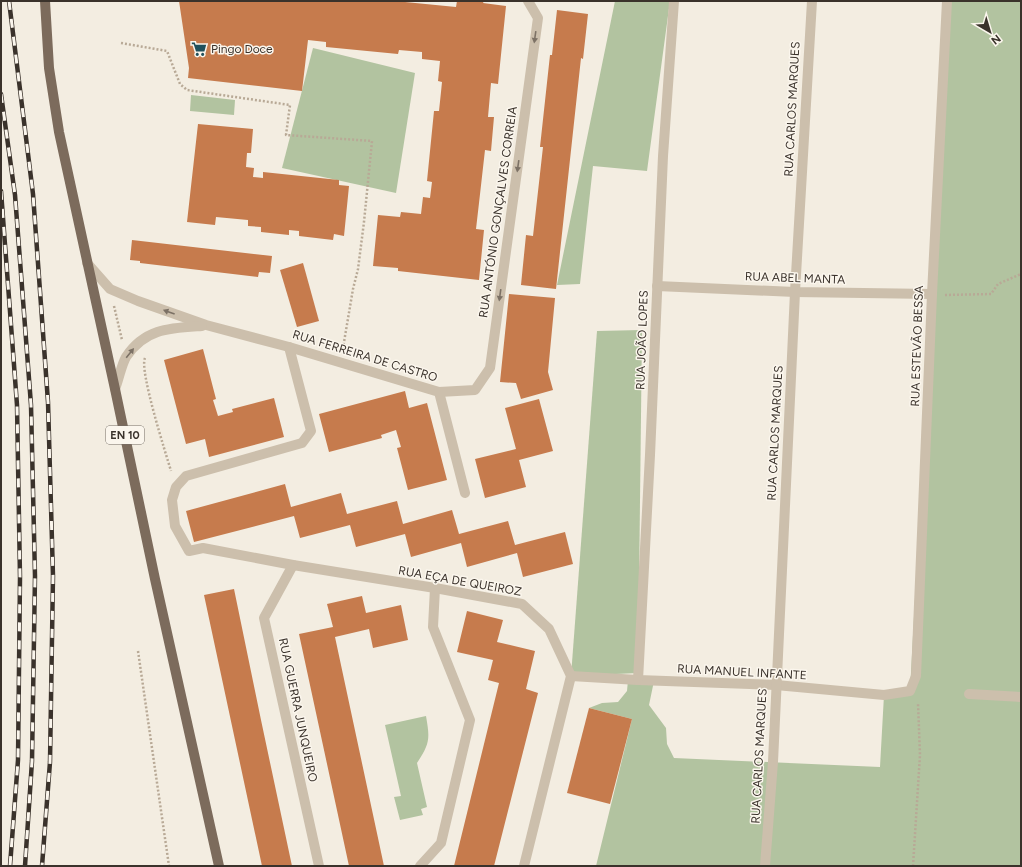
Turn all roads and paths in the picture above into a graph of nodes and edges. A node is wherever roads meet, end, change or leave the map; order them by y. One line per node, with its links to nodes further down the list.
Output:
1 (45, 1): 7 (main road, EN 10)
2 (528, 1): 17 (street, RUA ANTÓNIO GONÇALVES CORREIA, one-way to 17)
3 (674, 1): 9 (street, RUA JOÃO LOPES)
4 (812, 1): 10 (street, RUA CARLOS MARQUES)
5 (947, 1): 11 (street, RUA ESTEVÃO BESSA)
6 (121, 43): 15 (path)
7 (87, 263): 12 (street, RUA FERREIRA DE CASTRO, one-way to 7); 16 (main road, EN 10)
8 (1021, 274): 11 (path)
9 (657, 286): 10 (street, RUA ABEL MANTA); 25 (street, RUA JOÃO LOPES)
10 (795, 292): 11 (street, RUA ABEL MANTA); 26 (street, RUA CARLOS MARQUES)
11 (932, 294): 24 (street, RUA ESTEVÃO BESSA)
12 (206, 325): 13 (street, RUA FERREIRA DE CASTRO); 16 (street, RUA FERREIRA DE CASTRO, one-way to 12)
13 (289, 347): 15 (street, RUA FERREIRA DE CASTRO); 18 (street)
14 (146, 356): 18 (path)
15 (341, 362): 17 (street, RUA FERREIRA DE CASTRO)
16 (115, 389): 31 (main road, EN 10)
17 (440, 392): 19 (street, RUA FERREIRA DE CASTRO)
18 (176, 487): 20 (street, RUA EÇA DE QUEIROZ)
19 (465, 493)
20 (293, 565): 21 (street, RUA EÇA DE QUEIROZ); 32 (street, RUA GUERRA JUNQUEIRO)
21 (436, 588): 23 (street, RUA EÇA DE QUEIROZ); 33 (street)
22 (138, 651): 30 (path)
23 (571, 676): 25 (street, RUA MANUEL INFANTE); 34 (street)
24 (916, 676): 27 (street, RUA ESTEVÃO BESSA); 36 (path)
25 (638, 680): 26 (street, RUA MANUEL INFANTE)
26 (776, 685): 27 (street, RUA MANUEL INFANTE); 35 (street, RUA CARLOS MARQUES)
27 (910, 691)
28 (969, 694): 29 (street)
29 (1021, 697)
30 (169, 866)
31 (219, 866)
32 (319, 866)
33 (420, 866)
34 (524, 866)
35 (765, 866)
36 (913, 866)

